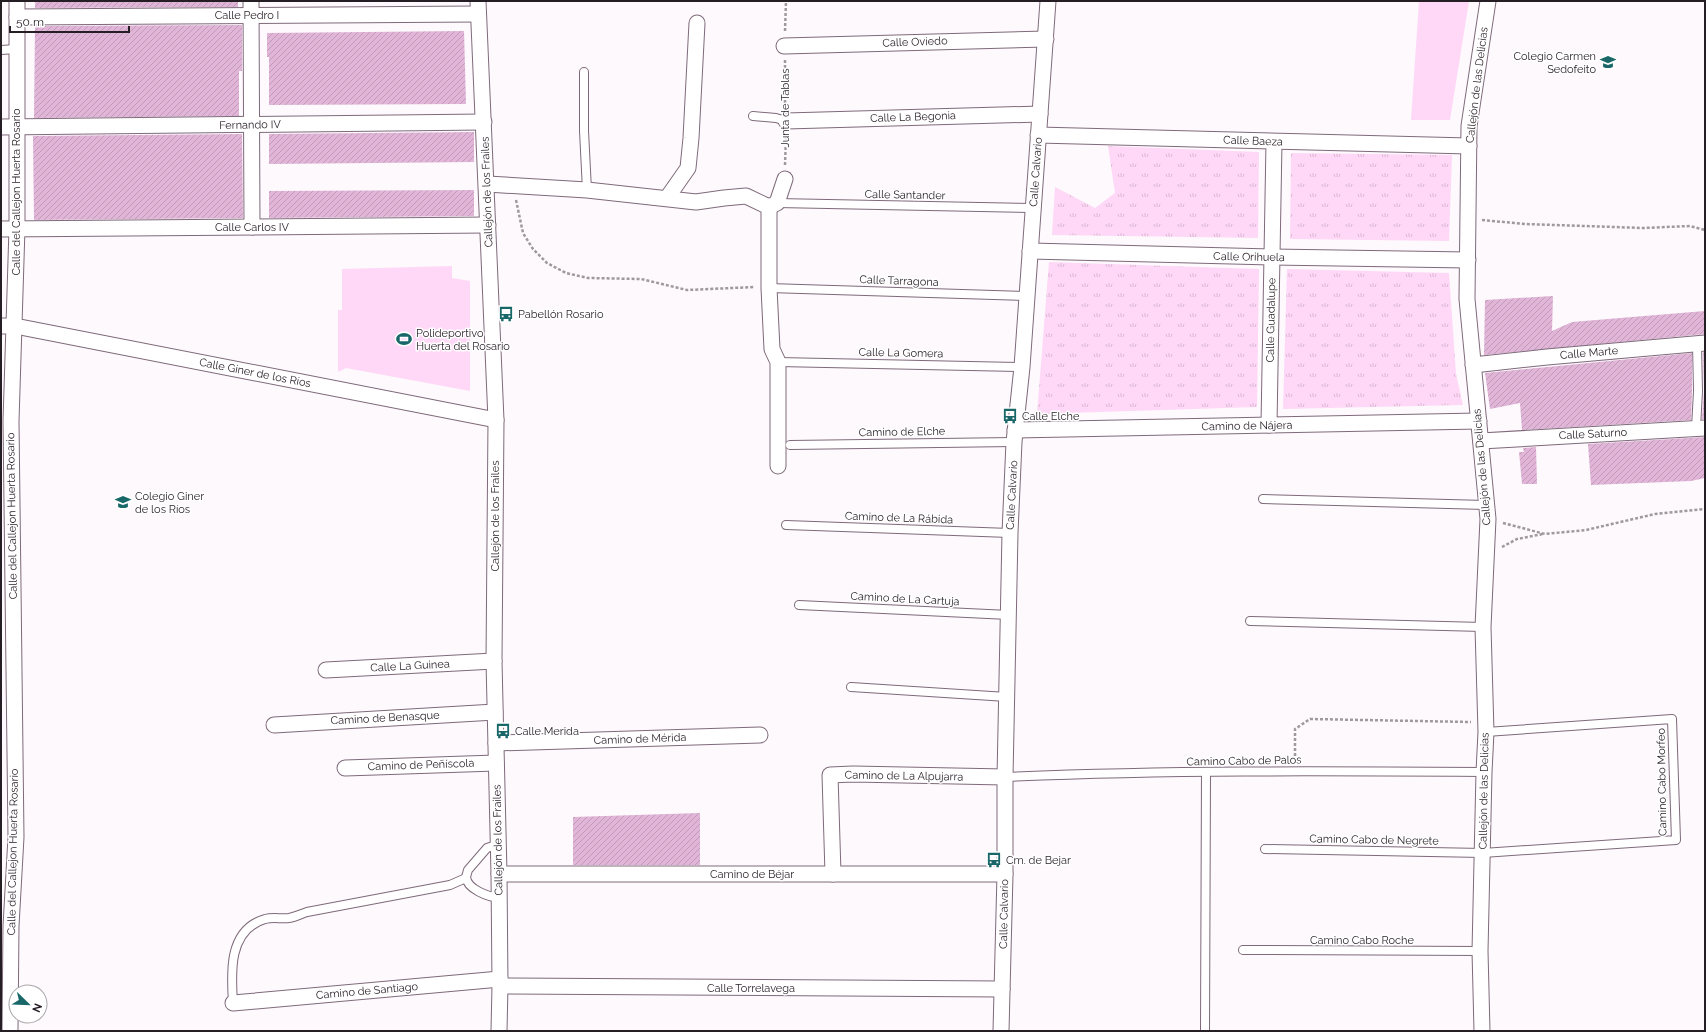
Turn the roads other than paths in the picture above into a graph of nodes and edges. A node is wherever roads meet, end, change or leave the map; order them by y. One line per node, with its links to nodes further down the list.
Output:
1 (17, 1): 6 (street, Calle del Callejon Huerta Rosario)
2 (1048, 1): 8 (street, Calle Calvario)
3 (1488, 1): 22 (street, Callejón de las Delicias)
4 (251, 8): 5 (street, Calle Pedro I); 6 (street, Calle Pedro I); 17 (street)
5 (478, 8): 16 (street, Callejón de los Frailes)
6 (17, 17): 10 (street, Calle del Callejon Huerta Rosario)
7 (697, 23): 26 (street)
8 (1046, 39): 9 (street, Calle Oviedo); 13 (street, Calle Calvario)
9 (784, 46)
10 (17, 49): 11 (lane); 19 (street, Calle del Callejon Huerta Rosario)
11 (1, 50)
12 (584, 72): 25 (lane)
13 (1040, 114): 15 (street, Calle La Begonia); 20 (street, Calle Calvario)
14 (752, 116): 15 (lane)
15 (786, 121)
16 (484, 122): 17 (street, Fernando IV); 24 (street, Callejón de los Frailes)
17 (251, 125): 19 (street, Fernando IV); 30 (street)
18 (1, 127): 19 (street, Fernando IV)
19 (16, 127): 31 (street, Calle del Callejon Huerta Rosario)
20 (1038, 135): 21 (street, Calle Baeza); 28 (street, Calle Calvario)
21 (1274, 142): 22 (street, Calle Baeza); 34 (street, Calle Guadalupe)
22 (1468, 146): 35 (street, Callejón de las Delicias)
23 (785, 179): 27 (street)
24 (487, 184): 25 (street); 29 (street, Callejón de los Frailes)
25 (587, 190): 26 (street)
26 (667, 198): 27 (street)
27 (773, 205): 28 (lane, Calle Santander); 36 (street)
28 (1033, 208): 33 (street, Calle Calvario)
29 (488, 225): 30 (street, Calle Carlos IV); 44 (street, Callejón de los Frailes)
30 (252, 227): 31 (street, Calle Carlos IV)
31 (17, 228): 32 (street, Calle Carlos IV); 37 (street, Calle del Callejon Huerta Rosario)
32 (1, 229)
33 (1030, 251): 34 (street, Calle Orihuela); 38 (street, Calle Calvario)
34 (1272, 257): 35 (street, Calle Orihuela); 46 (street, Calle Guadalupe)
35 (1468, 260): 42 (street, Callejón de las Delicias)
36 (769, 288): 38 (lane, Calle Tarragona); 41 (street)
37 (8, 290): 39 (street, Calle del Callejon Huerta Rosario)
38 (1027, 296): 43 (street, Calle Calvario)
39 (8, 326): 44 (street, Calle Giner de los Ríos); 87 (street, Calle del Callejon Huerta Rosario)
40 (1701, 344): 42 (street, Calle Marte); 47 (lane)
41 (778, 362): 43 (lane, Calle La Gomera); 51 (street)
42 (1473, 365): 45 (street, Callejón de las Delicias)
43 (1022, 367): 48 (street, Calle Calvario)
44 (496, 420): 60 (street, Callejón de los Frailes)
45 (1479, 421): 46 (street, Camino de Nájera); 49 (street, Callejón de las Delicias)
46 (1269, 426): 48 (street, Camino de Nájera)
47 (1700, 428): 49 (street, Calle Saturno)
48 (1015, 436): 50 (lane, Camino de Elche); 55 (street, Calle Calvario)
49 (1481, 440): 53 (street, Callejón de las Delicias)
50 (790, 445)
51 (778, 466)
52 (1263, 499): 53 (lane)
53 (1487, 512): 59 (street, Callejón de las Delicias)
54 (786, 525): 55 (lane, Camino de La Rábida)
55 (1010, 533): 57 (street, Calle Calvario)
56 (799, 605): 57 (lane, Camino de La Cartuja)
57 (1009, 615): 63 (street, Calle Calvario)
58 (1250, 621): 59 (lane)
59 (1482, 627): 66 (street, Callejón de las Delicias)
60 (494, 661): 61 (street, Calle La Guinea); 64 (street, Callejón de los Frailes)
61 (326, 670)
62 (851, 687): 63 (lane)
63 (1007, 697): 73 (street, Calle Calvario)
64 (496, 712): 65 (street, Camino de Benasque); 68 (street, Callejón de los Frailes)
65 (274, 725)
66 (1486, 727): 72 (street, Callejón de las Delicias); 76 (lane, Camino Cabo Morfeo)
67 (760, 735): 68 (street, Camino de Mérida)
68 (496, 743): 69 (street, Callejón de los Frailes)
69 (496, 762): 70 (street, Camino de Peñíscola); 74 (street, Callejón de los Frailes)
70 (345, 768)
71 (1206, 772): 72 (lane, Camino Cabo de Palos); 73 (lane, Camino Cabo de Palos); 90 (lane)
72 (1484, 772): 76 (street, Callejón de las Delicias)
73 (1005, 778): 78 (street, Camino de La Alpujarra); 79 (street, Calle Calvario)
74 (499, 844): 77 (street, Callejón de los Frailes); 80 (lane)
75 (1265, 849): 76 (lane, Camino Cabo de Negrete)
76 (1483, 853): 83 (street, Callejón de las Delicias)
77 (500, 874): 78 (street, Camino de Béjar); 81 (street, Callejón de los Frailes)
78 (833, 874): 79 (street, Camino de Béjar)
79 (1005, 874): 85 (street, Calle Calvario)
80 (466, 878): 81 (lane); 86 (lane)
81 (500, 898): 84 (street, Callejón de los Frailes)
82 (1243, 950): 83 (lane, Camino Cabo Roche)
83 (1480, 951): 91 (street, Callejón de las Delicias)
84 (500, 983): 85 (street, Calle Torrelavega); 86 (street, Camino de Santiago); 88 (street, Callejón de los Frailes)
85 (1002, 989): 89 (street, Calle Calvario)
86 (233, 1003)
87 (10, 1031)
88 (498, 1031)
89 (1001, 1031)
90 (1205, 1031)
91 (1482, 1031)

